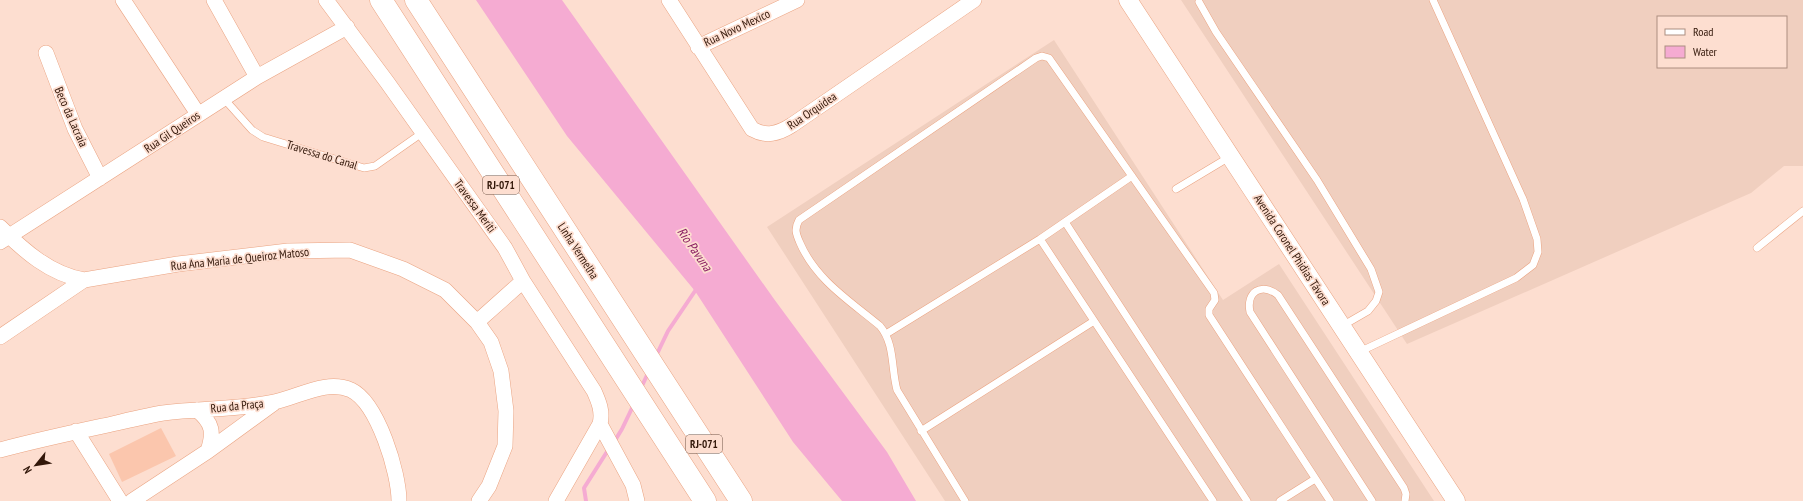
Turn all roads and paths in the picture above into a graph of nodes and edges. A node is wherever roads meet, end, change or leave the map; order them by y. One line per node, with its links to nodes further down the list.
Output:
1 (123, 0): 17 (street)
2 (214, 0): 15 (street)
3 (326, 0): 12 (street, Travessa Meriti)
4 (382, 0): 50 (highway, RJ-071)
5 (416, 0): 51 (highway, Linha Vermelha / RJ-071)
6 (669, 0): 13 (street, Rua Orquidea)
7 (797, 0): 13 (street, Rua Novo Mexico)
8 (974, 0): 13 (street, Rua Orquidea)
9 (1128, 0): 19 (street, Avenida Coronel Phidias Távora)
10 (1433, 0): 35 (lane)
11 (1199, 2): 32 (lane)
12 (347, 28): 15 (street, Rua Gil Queiros); 18 (street, Travessa Meriti)
13 (698, 47)
14 (46, 53): 21 (street, Beco da Lacraia)
15 (257, 77): 17 (street, Rua Gil Queiros)
16 (227, 102): 18 (lane, Travessa do Canal)
17 (198, 114): 21 (street, Rua Gil Queiros)
18 (422, 133): 29 (street, Travessa Meriti)
19 (1231, 156): 22 (lane); 32 (street, Avenida Coronel Phidias Távora)
20 (1132, 176): 24 (lane); 33 (lane); 43 (lane)
21 (100, 178): 25 (street, Rua Gil Queiros)
22 (1176, 188)
23 (1803, 211): 27 (lane)
24 (1065, 222): 26 (lane); 54 (lane)
25 (3, 235): 28 (street)
26 (1040, 239): 30 (lane); 33 (lane)
27 (1757, 248)
28 (84, 280): 31 (street, Rua Ana Maria de Queiroz Matoso); 34 (street, Rua Ana Maria de Queiroz Matoso)
29 (523, 281): 31 (street); 38 (street, Travessa Meriti)
30 (1094, 321): 40 (lane); 53 (lane)
31 (478, 322): 47 (street, Rua Ana Maria de Queiroz Matoso)
32 (1342, 326): 35 (street, Avenida Coronel Phidias Távora)
33 (886, 334): 40 (lane)
34 (0, 337)
35 (1359, 352): 59 (street, Avenida Coronel Phidias Távora)
36 (275, 402): 37 (street, Rua da Praça); 42 (street); 46 (street, Rua da Praça)
37 (197, 410): 39 (street, Rua da Praça); 42 (street)
38 (603, 430): 48 (street); 49 (street)
39 (76, 431): 41 (street, Rua da Praça); 44 (street)
40 (921, 431): 52 (lane)
41 (0, 450)
42 (208, 452): 45 (street)
43 (1315, 479): 55 (lane); 56 (lane)
44 (120, 501)
45 (132, 501)
46 (399, 501)
47 (479, 501)
48 (556, 501)
49 (637, 501)
50 (706, 501)
51 (741, 501)
52 (965, 501)
53 (1213, 501)
54 (1247, 501)
55 (1280, 501)
56 (1330, 501)
57 (1372, 501): 58 (lane)
58 (1405, 501)
59 (1456, 501)

